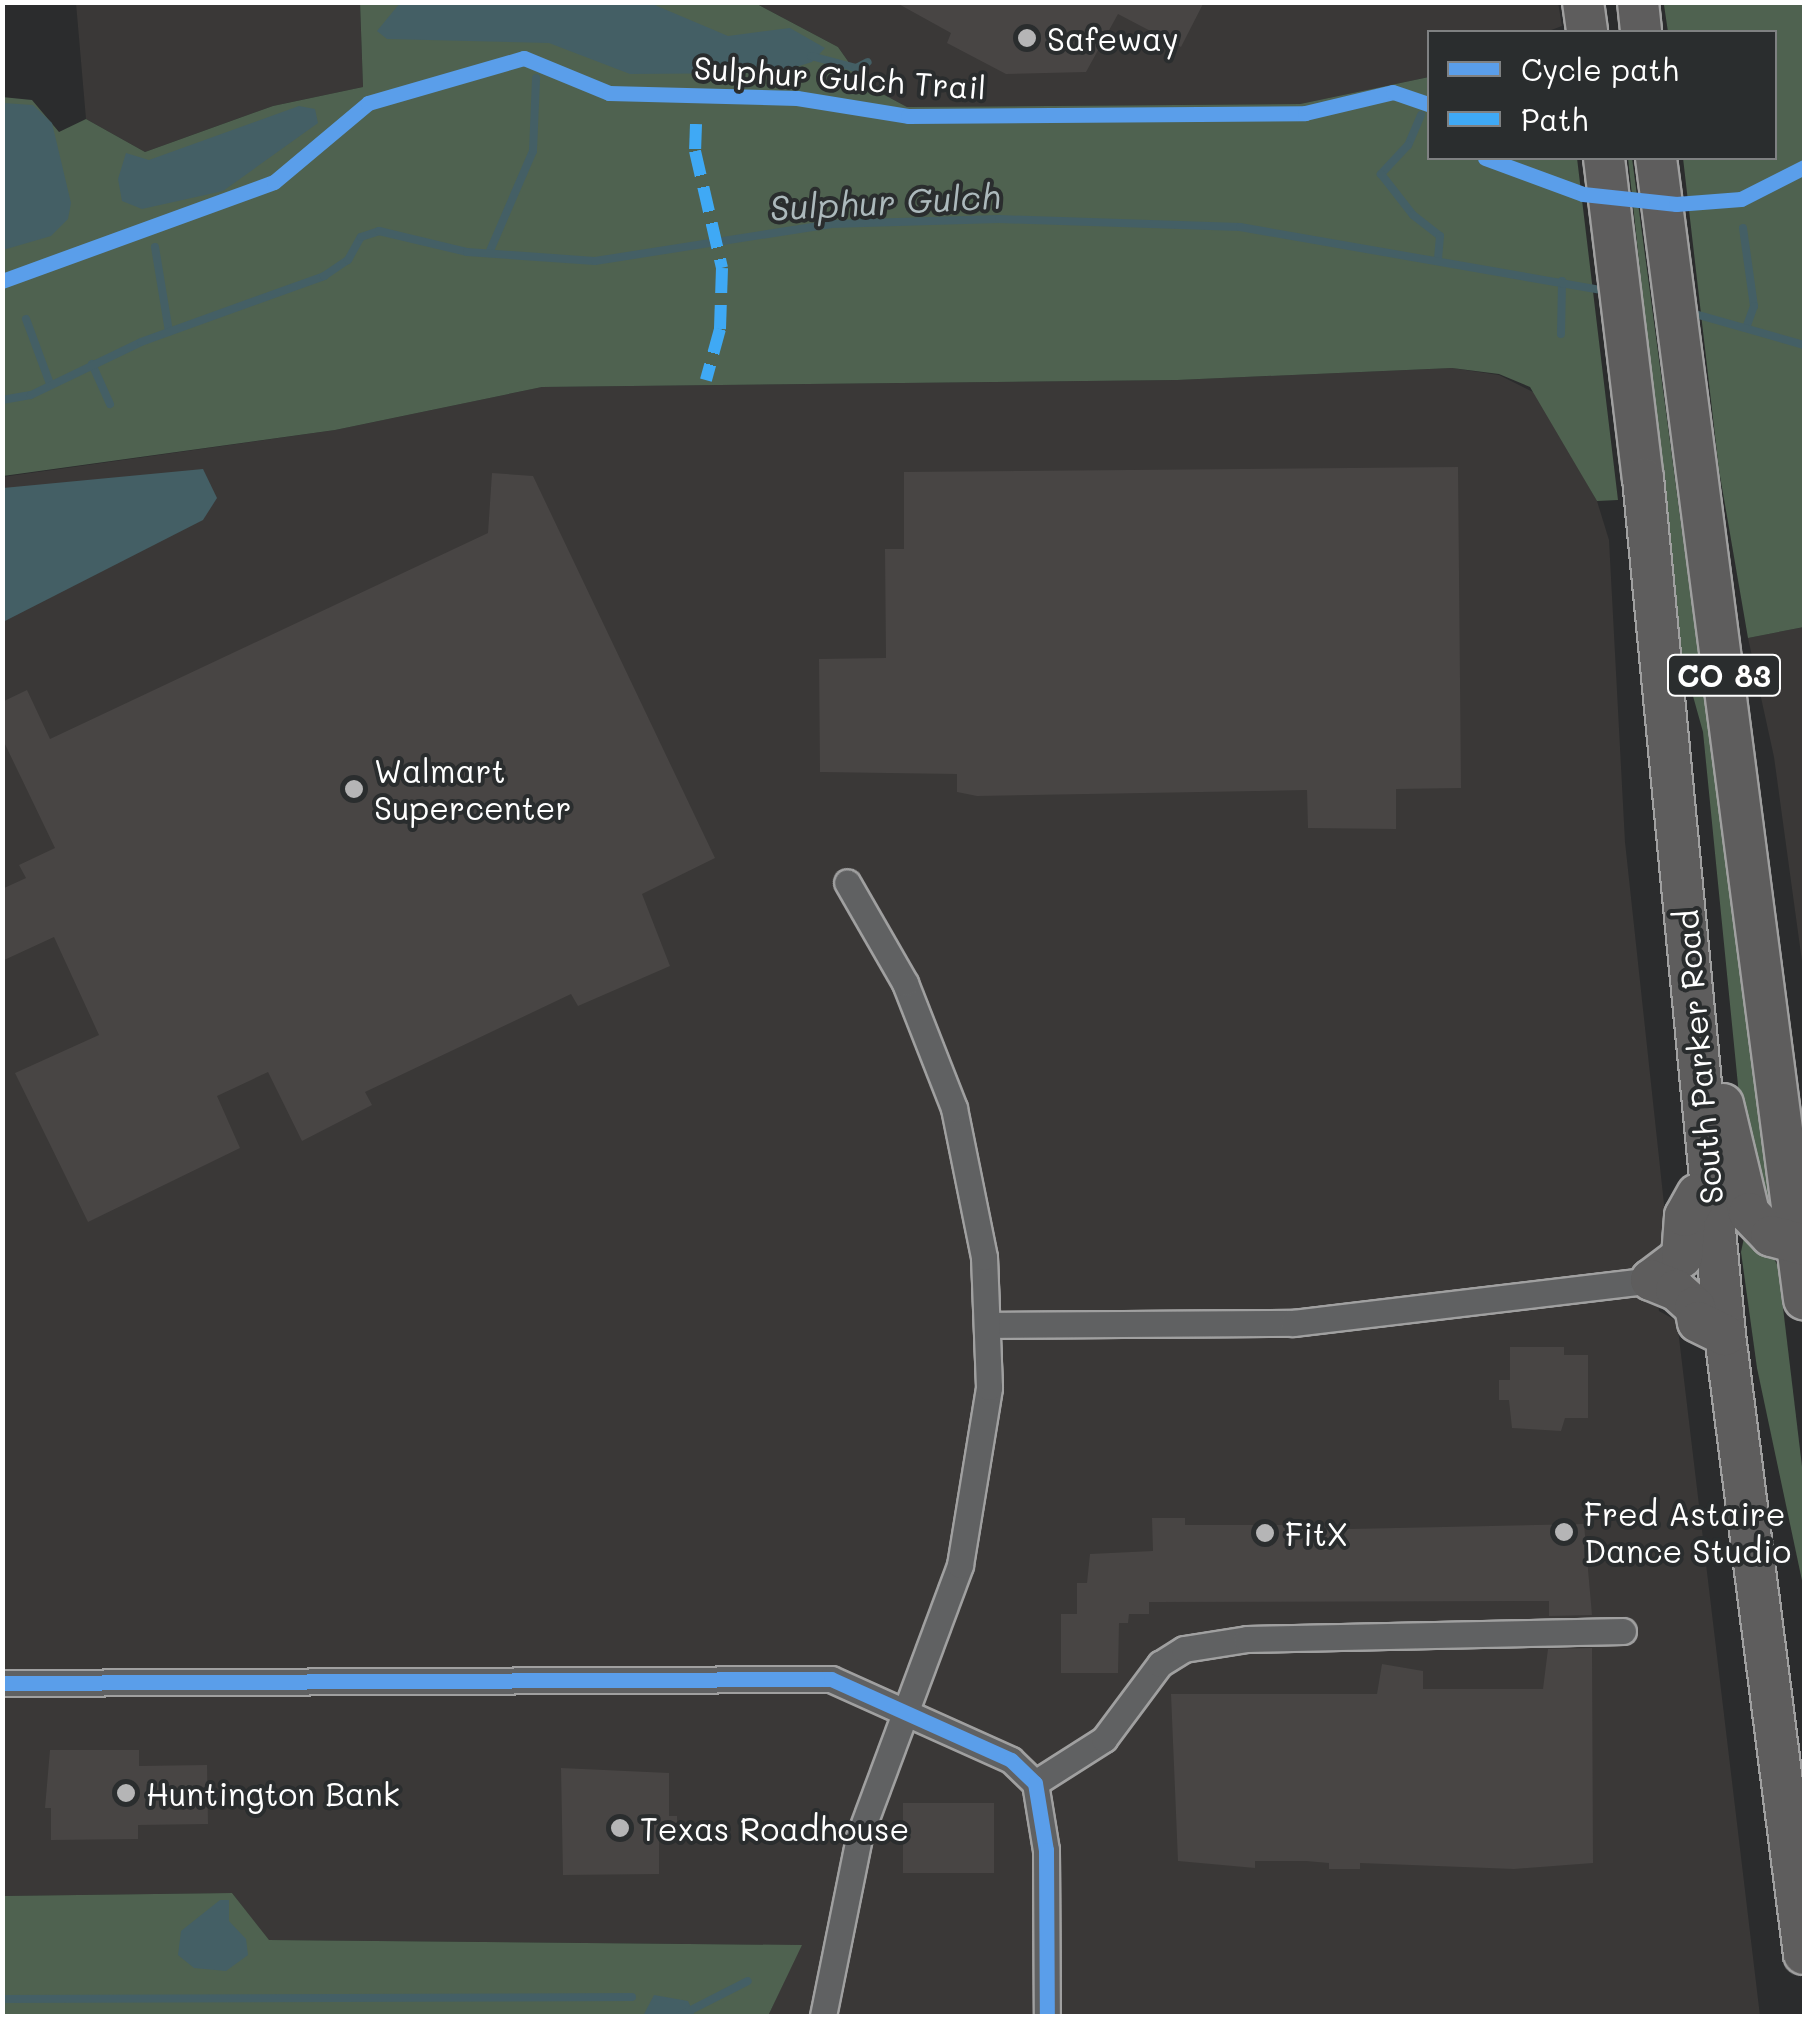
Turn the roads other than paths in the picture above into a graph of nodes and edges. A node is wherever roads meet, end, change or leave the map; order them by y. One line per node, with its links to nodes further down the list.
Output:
1 (1583, 2): 3 (highway)
2 (1638, 2): 4 (highway)
3 (1588, 30)
4 (1641, 30)
5 (1604, 160): 9 (highway, South Parker Road / CO 83)
6 (1656, 160): 7 (highway, CO 83)
7 (1753, 877): 10 (highway); 12 (highway, CO 83)
8 (847, 882): 15 (street)
9 (1688, 944): 11 (highway, South Parker Road / CO 83); 12 (highway)
10 (1804, 1106)
11 (1708, 1174): 13 (highway); 16 (highway, South Parker Road / CO 83)
12 (1801, 1245): 14 (highway, CO 83)
13 (1651, 1280): 15 (street); 16 (highway)
14 (1804, 1299)
15 (988, 1325): 19 (street)
16 (1725, 1335): 21 (highway, South Parker Road / CO 83)
17 (1623, 1631): 20 (street)
18 (2, 1683): 19 (street)
19 (906, 1712): 20 (street); 22 (street)
20 (1035, 1783): 23 (street)
21 (1804, 1954)
22 (823, 2016)
23 (1047, 2016)

